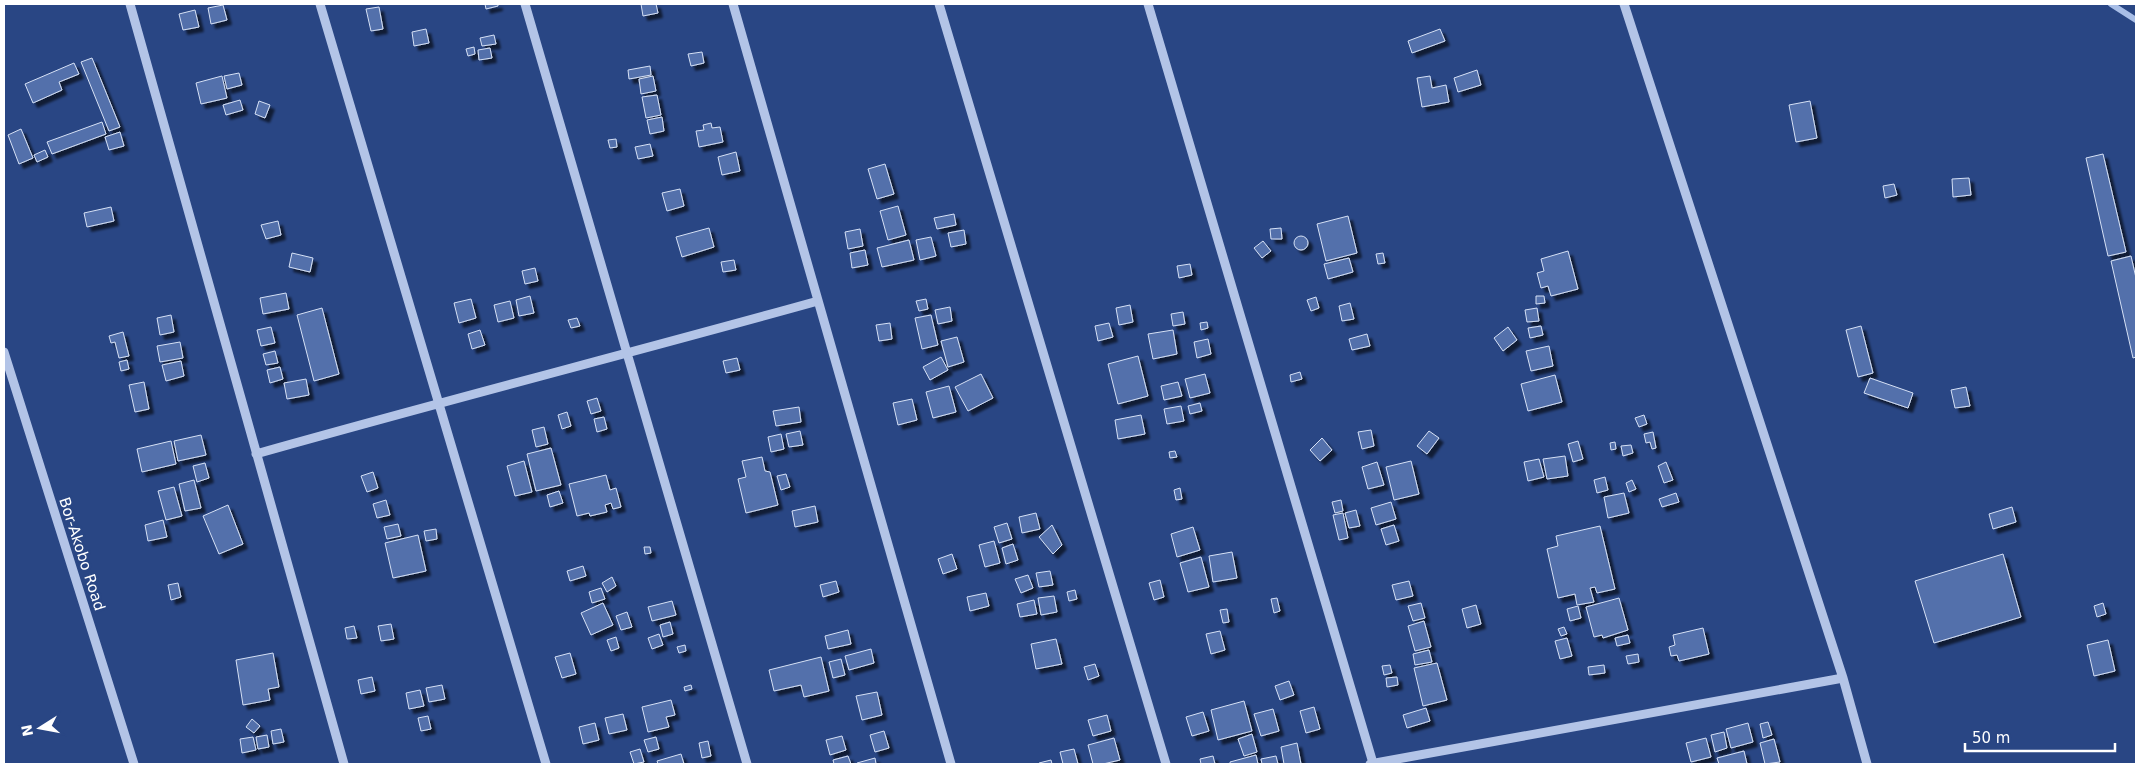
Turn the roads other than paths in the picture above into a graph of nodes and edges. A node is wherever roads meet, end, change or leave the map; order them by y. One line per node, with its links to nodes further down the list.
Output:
1 (130, 4): 12 (street)
2 (320, 4): 11 (street)
3 (525, 4): 10 (street)
4 (733, 4): 8 (street)
5 (939, 4): 19 (street)
6 (1148, 4): 20 (street)
7 (1624, 4): 13 (street)
8 (818, 301): 10 (street); 18 (street)
9 (4, 352): 14 (street, Bor-Akobo Road)
10 (626, 355): 11 (street); 17 (street)
11 (437, 403): 12 (street); 16 (street)
12 (256, 454): 15 (street)
13 (1843, 678): 20 (street); 21 (street)
14 (134, 764)
15 (344, 764)
16 (546, 764)
17 (746, 764)
18 (951, 764)
19 (1166, 764)
20 (1371, 764)
21 (1867, 764)

